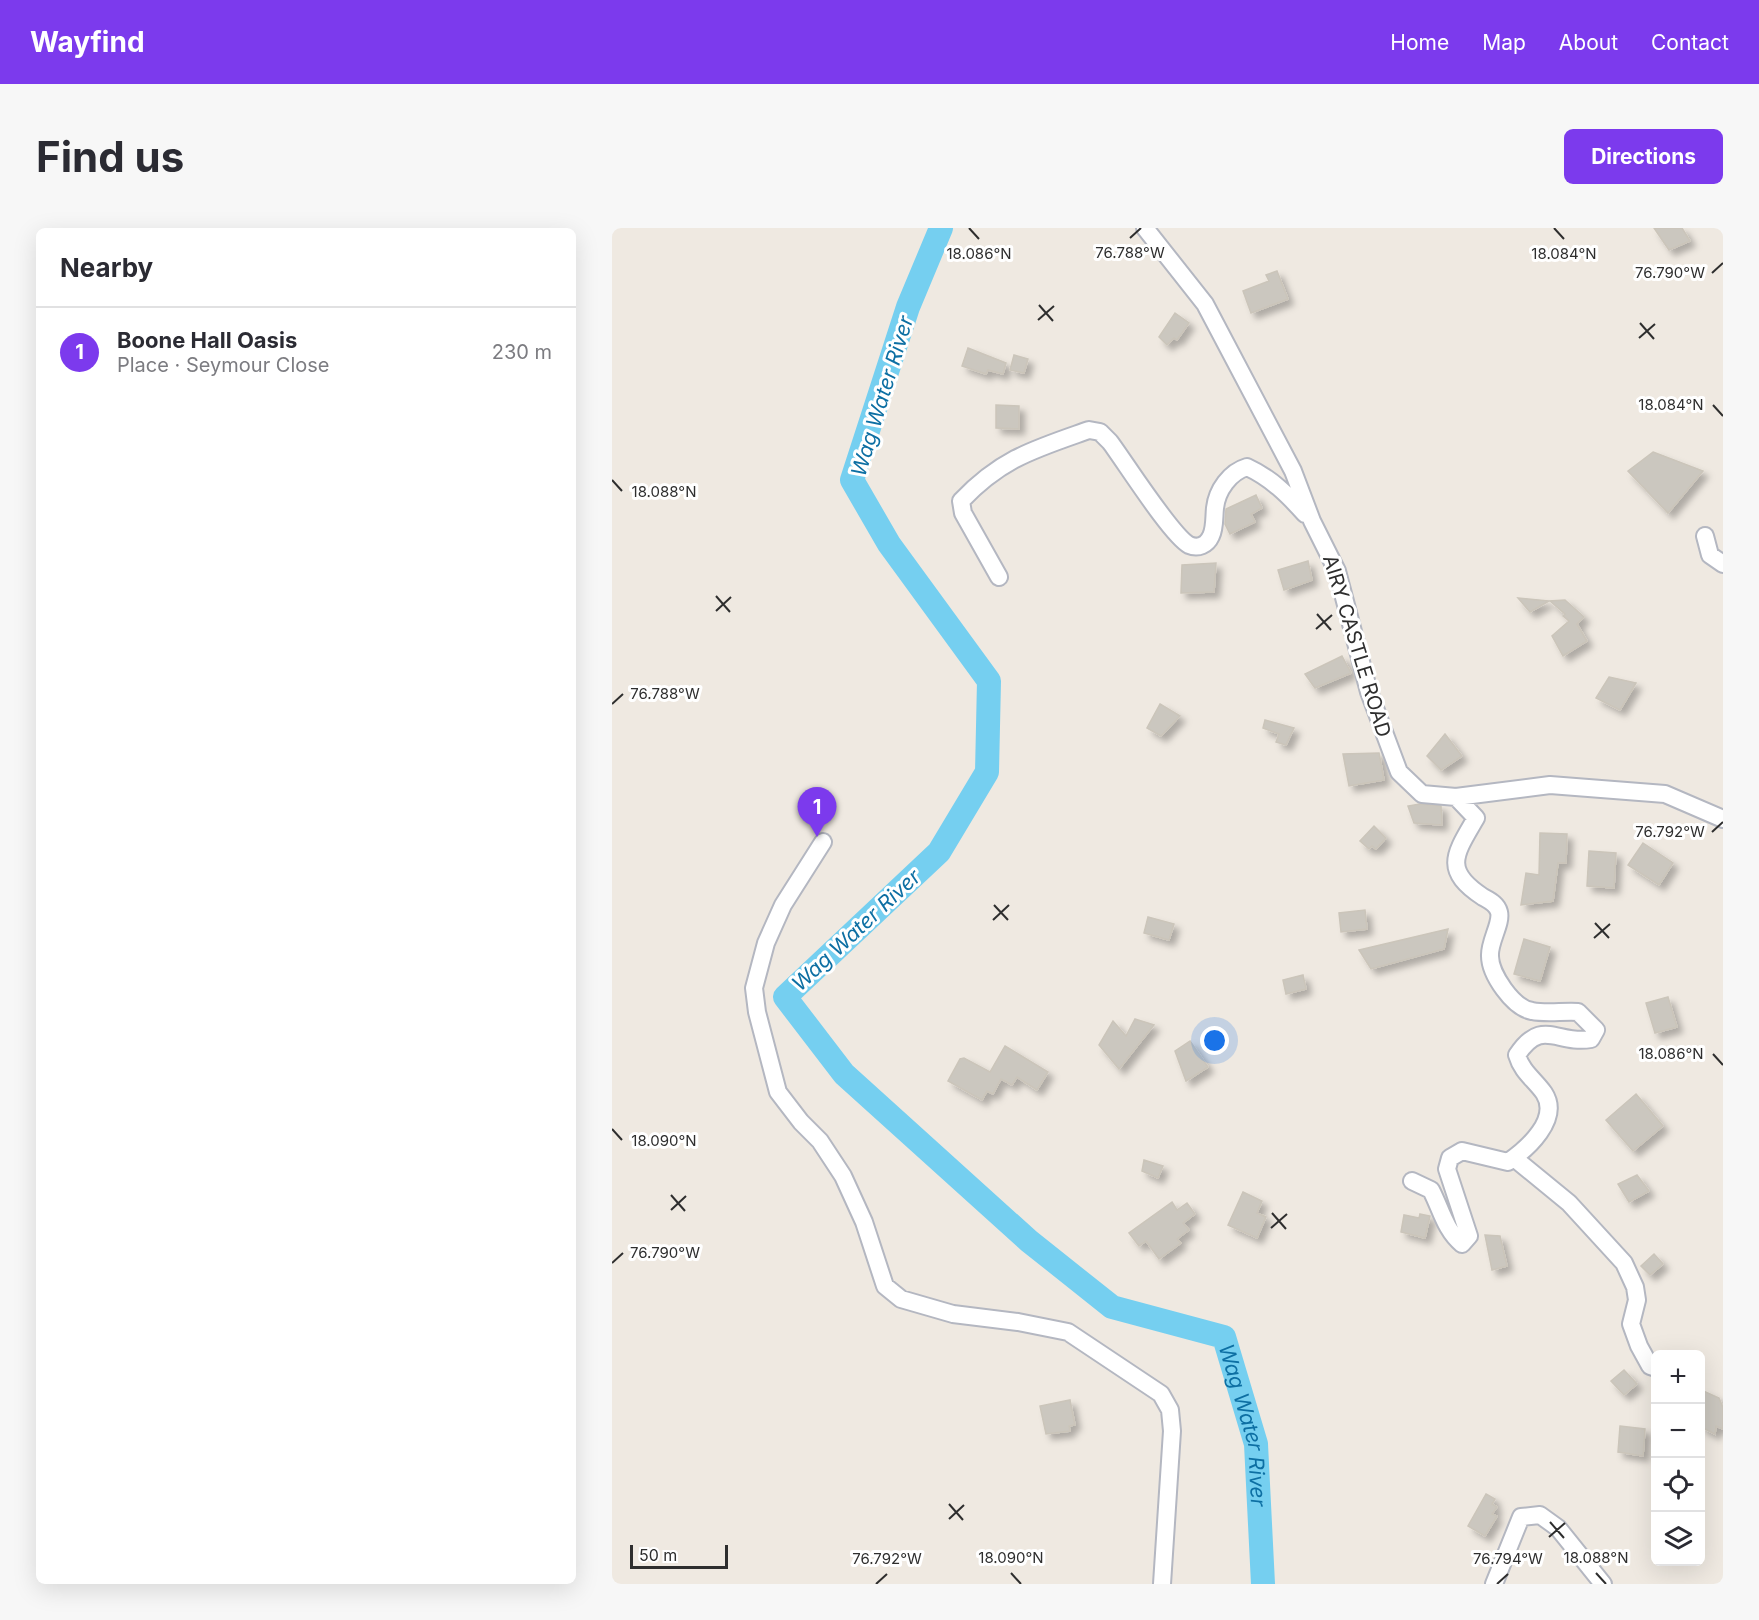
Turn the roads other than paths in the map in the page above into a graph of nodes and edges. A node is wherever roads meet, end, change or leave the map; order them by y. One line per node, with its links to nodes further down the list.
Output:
1 (1145, 228): 2 (street, AIRY CASTLE ROAD)
2 (1312, 521): 5 (street); 6 (street, AIRY CASTLE ROAD)
3 (1705, 536): 4 (street)
4 (1723, 564)
5 (999, 577)
6 (1456, 797): 7 (street, AIRY CASTLE ROAD); 9 (street)
7 (1723, 819)
8 (824, 842): 12 (street)
9 (1514, 1158): 10 (street); 11 (street)
10 (1412, 1181)
11 (1651, 1366)
12 (1162, 1584)
13 (1494, 1584): 14 (street)
14 (1604, 1584)

